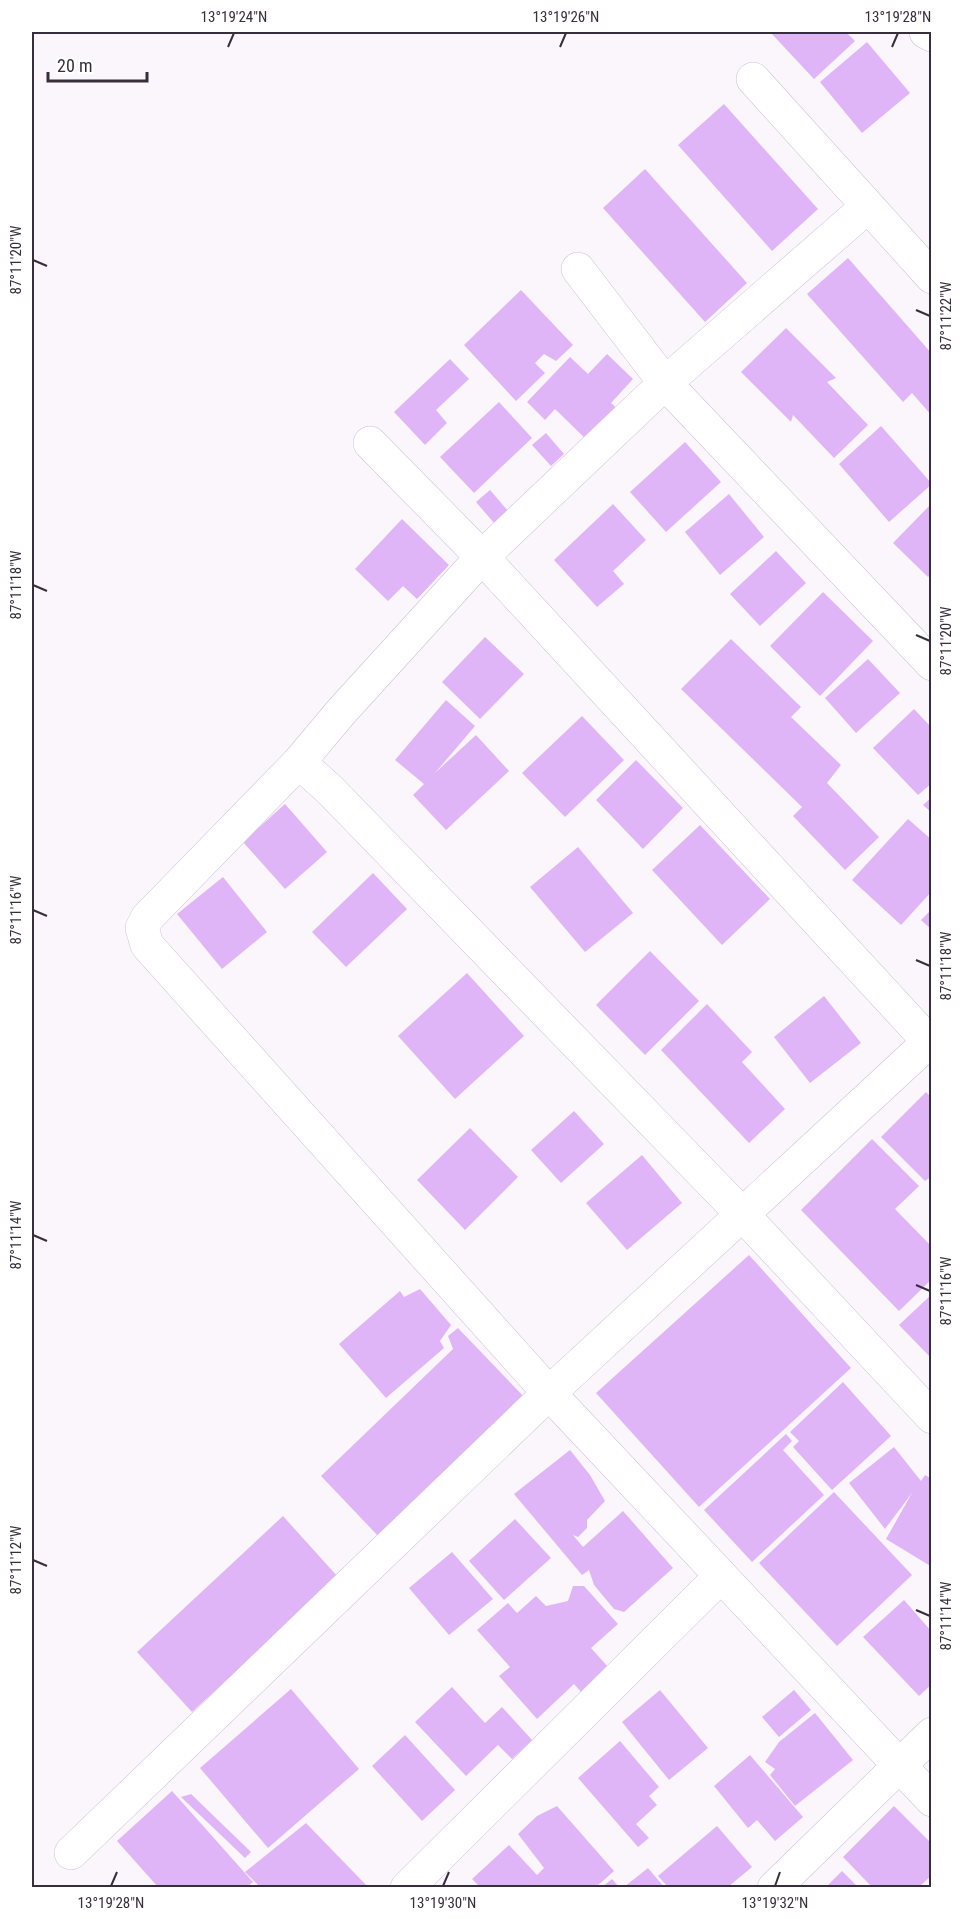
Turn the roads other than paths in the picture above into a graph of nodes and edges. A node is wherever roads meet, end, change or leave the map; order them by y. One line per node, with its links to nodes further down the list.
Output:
1 (926, 32): 2 (street)
2 (932, 35)
3 (753, 79): 4 (street)
4 (867, 207): 6 (street); 7 (street)
5 (578, 269): 7 (street)
6 (932, 277)
7 (665, 382): 9 (street); 10 (street)
8 (370, 442): 9 (street)
9 (482, 557): 11 (street); 12 (street)
10 (932, 664)
11 (299, 762): 13 (street); 14 (street)
12 (931, 1042): 13 (street)
13 (742, 1214): 14 (street); 15 (street)
14 (549, 1393): 16 (street); 20 (street)
15 (932, 1417)
16 (721, 1576): 18 (street); 21 (street)
17 (932, 1734): 18 (street)
18 (899, 1764): 19 (street); 22 (street)
19 (932, 1800)
20 (71, 1853)
21 (407, 1887)
22 (774, 1887)

